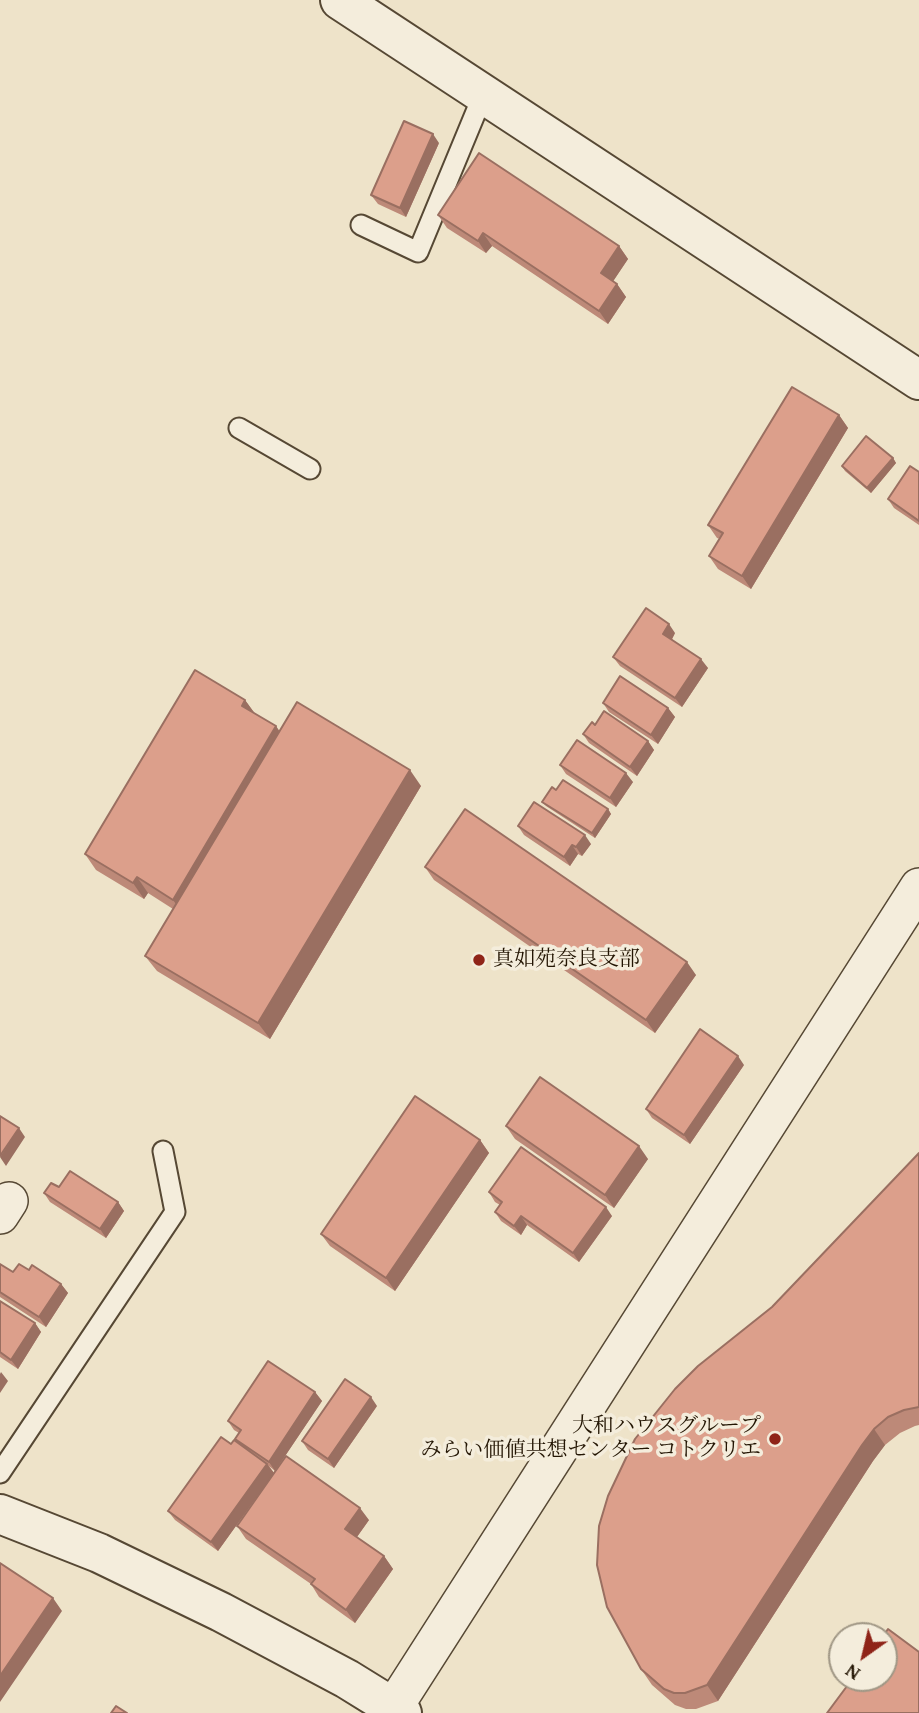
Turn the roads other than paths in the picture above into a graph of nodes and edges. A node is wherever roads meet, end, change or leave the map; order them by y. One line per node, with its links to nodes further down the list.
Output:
1 (340, 0): 2 (street)
2 (483, 95): 3 (lane); 4 (street)
3 (361, 225)
4 (919, 380)
5 (239, 428): 6 (lane)
6 (310, 469)
7 (919, 887): 11 (street)
8 (163, 1151): 9 (lane)
9 (0, 1473)
10 (0, 1514): 11 (street)
11 (395, 1711)

